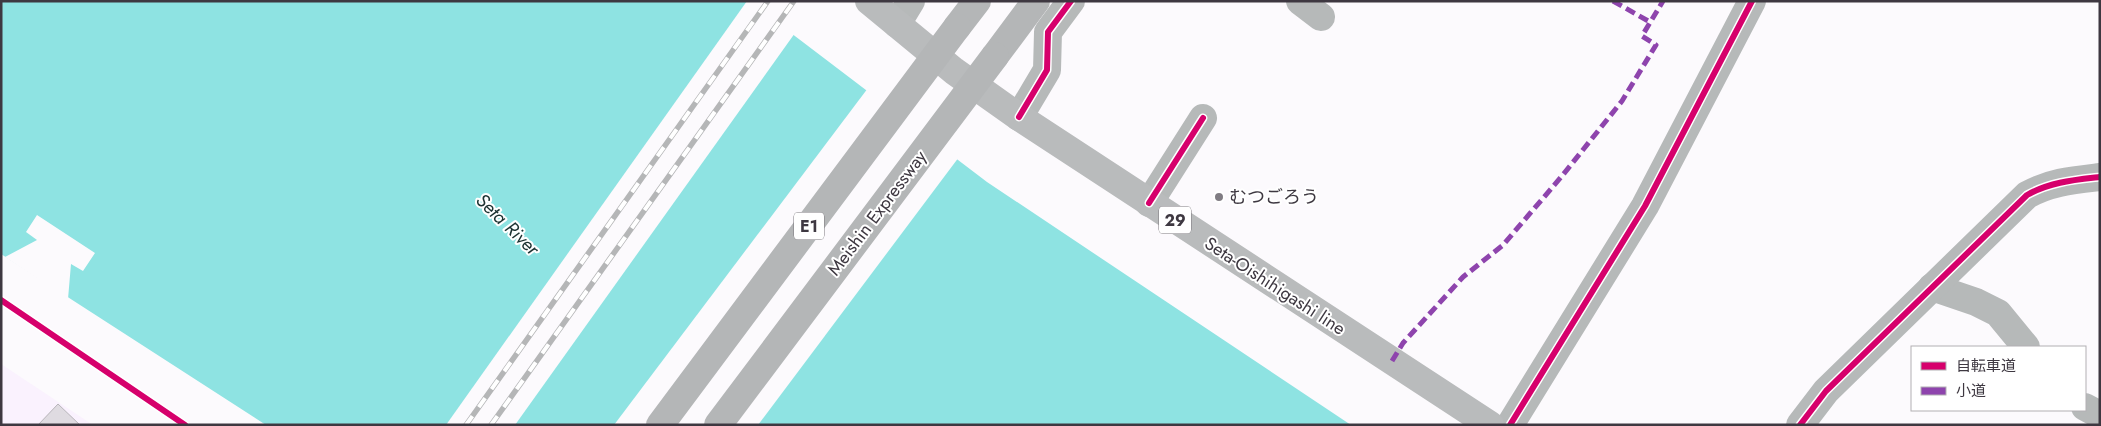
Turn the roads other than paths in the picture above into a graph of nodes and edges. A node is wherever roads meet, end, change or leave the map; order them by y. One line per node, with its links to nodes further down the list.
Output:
1 (869, 1): 9 (main road, Seta-Oishihigashi line / 29)
2 (911, 1): 9 (street)
3 (977, 1): 18 (highway, E1, bridge)
4 (1036, 1): 19 (highway, Meishin Expressway, bridge)
5 (1071, 1): 10 (street)
6 (1300, 1): 8 (street)
7 (1752, 1): 21 (street)
8 (1321, 17)
9 (897, 24): 10 (main road, Seta-Oishihigashi line / 29)
10 (1018, 117): 13 (main road, Seta-Oishihigashi line / 29)
11 (1203, 118): 13 (street)
12 (2100, 177): 14 (street)
13 (1149, 204): 20 (main road, Seta-Oishihigashi line / 29)
14 (1932, 287): 15 (street); 22 (street)
15 (2025, 346)
16 (2086, 407): 17 (street)
17 (2100, 414)
18 (660, 425)
19 (718, 425)
20 (1490, 425)
21 (1510, 425)
22 (1800, 425)

